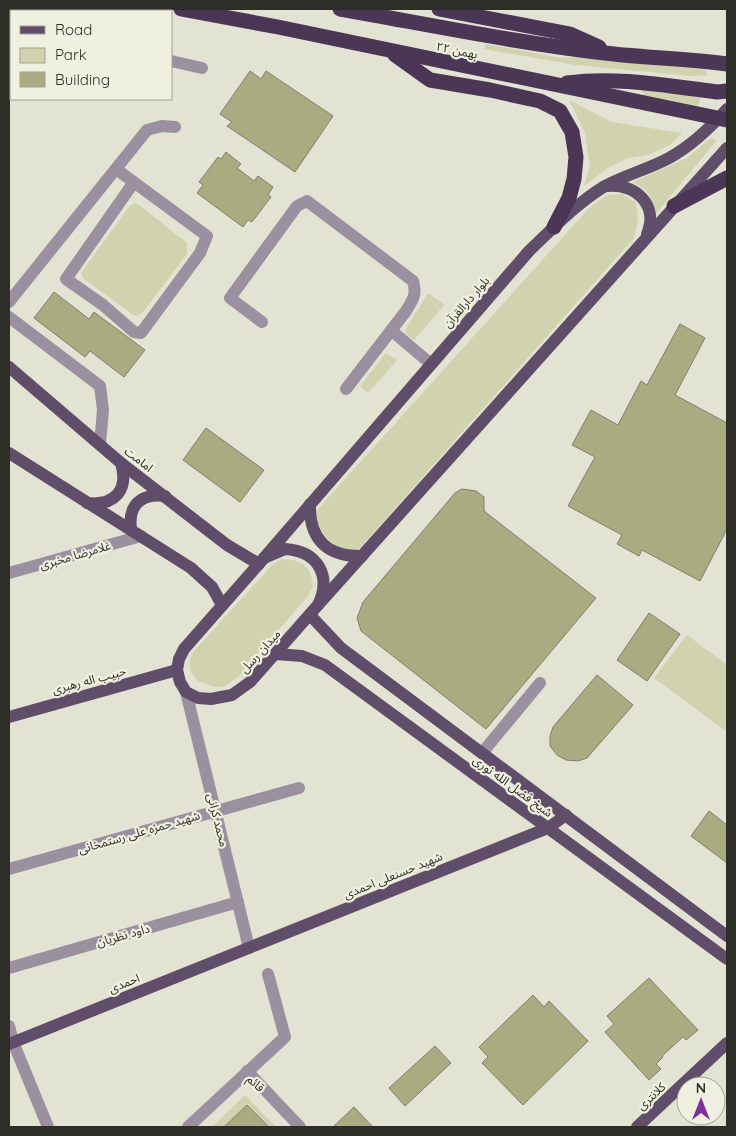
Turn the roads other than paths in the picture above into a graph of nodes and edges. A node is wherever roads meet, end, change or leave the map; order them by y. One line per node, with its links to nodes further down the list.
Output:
1 (181, 9): 5 (highway, ۲۲ بهمن)
2 (340, 9): 7 (highway, ۲۲ بهمن)
3 (439, 9): 7 (highway)
4 (172, 18): 5 (highway)
5 (278, 27): 6 (highway, ۲۲ بهمن)
6 (390, 51): 13 (highway, ۲۲ بهمن); 23 (highway)
7 (614, 54): 9 (highway, ۲۲ بهمن)
8 (727, 56): 9 (highway)
9 (698, 60): 11 (highway, ۲۲ بهمن)
10 (172, 61): 12 (street)
11 (727, 64)
12 (202, 68)
13 (553, 85): 14 (highway); 15 (highway, ۲۲ بهمن)
14 (727, 91)
15 (725, 116): 21 (main road, بلوار دارالقرآن)
16 (175, 127): 18 (street)
17 (727, 148): 22 (main road)
18 (116, 168): 20 (street); 25 (street)
19 (727, 178): 22 (highway)
20 (134, 182): 20 (street)
21 (605, 186): 23 (main road, بلوار دارالقرآن); 24 (main road)
22 (674, 206): 24 (main road)
23 (554, 227): 29 (main road, بلوار دارالقرآن)
24 (645, 239): 39 (main road)
25 (9, 302)
26 (9, 317): 32 (street)
27 (262, 322): 28 (street)
28 (392, 331): 29 (street); 31 (street)
29 (431, 364): 37 (main road, بلوار دارالقرآن)
30 (9, 367): 32 (main road, امامت)
31 (346, 389)
32 (100, 444): 34 (main road, امامت)
33 (9, 452): 36 (main road)
34 (121, 463): 35 (main road, امامت); 36 (main road)
35 (165, 496): 38 (main road); 40 (main road, امامت)
36 (87, 503): 38 (main road)
37 (310, 504): 39 (main road); 40 (main road, بلوار دارالقرآن)
38 (136, 533): 41 (street, غلامرضا مخبری); 42 (main road)
39 (362, 556): 43 (main road)
40 (261, 561): 42 (main road, میدان رسل); 43 (main road, میدان رسل)
41 (9, 573)
42 (222, 605): 45 (main road, میدان رسل)
43 (314, 610): 44 (main road, میدان رسل); 49 (main road, شیخ فضل الله نوری)
44 (276, 654): 47 (main road, میدان رسل); 53 (main road, شیخ فضل الله نوری)
45 (177, 670): 47 (main road); 48 (main road, حبیب اله رهبری)
46 (540, 683): 49 (street)
47 (186, 692): 51 (street, محمد کرانی)
48 (9, 716)
49 (482, 753): 52 (main road, شیخ فضل الله نوری)
50 (299, 788): 51 (street, شهید حمزه علی رستمخانی)
51 (216, 811): 54 (street, شهید حمزه علی رستمخانی); 55 (street, محمد کرانی)
52 (566, 816): 53 (main road, شهید حسنعلی احمدی); 56 (main road, شیخ فضل الله نوری)
53 (548, 828): 57 (main road, شهید حسنعلی احمدی); 58 (main road, شیخ فضل الله نوری)
54 (9, 869)
55 (238, 902): 57 (street, محمد کرانی); 59 (street, داود نظریان)
56 (727, 936)
57 (249, 948): 62 (main road, احمدی)
58 (727, 959)
59 (9, 968)
60 (268, 974): 64 (street)
61 (9, 1026): 62 (street)
62 (11, 1043): 65 (street)
63 (727, 1044): 68 (main road, کلانتری)
64 (247, 1071): 66 (street, قائم); 67 (street, قائم)
65 (48, 1127)
66 (188, 1127)
67 (300, 1127)
68 (637, 1127)

